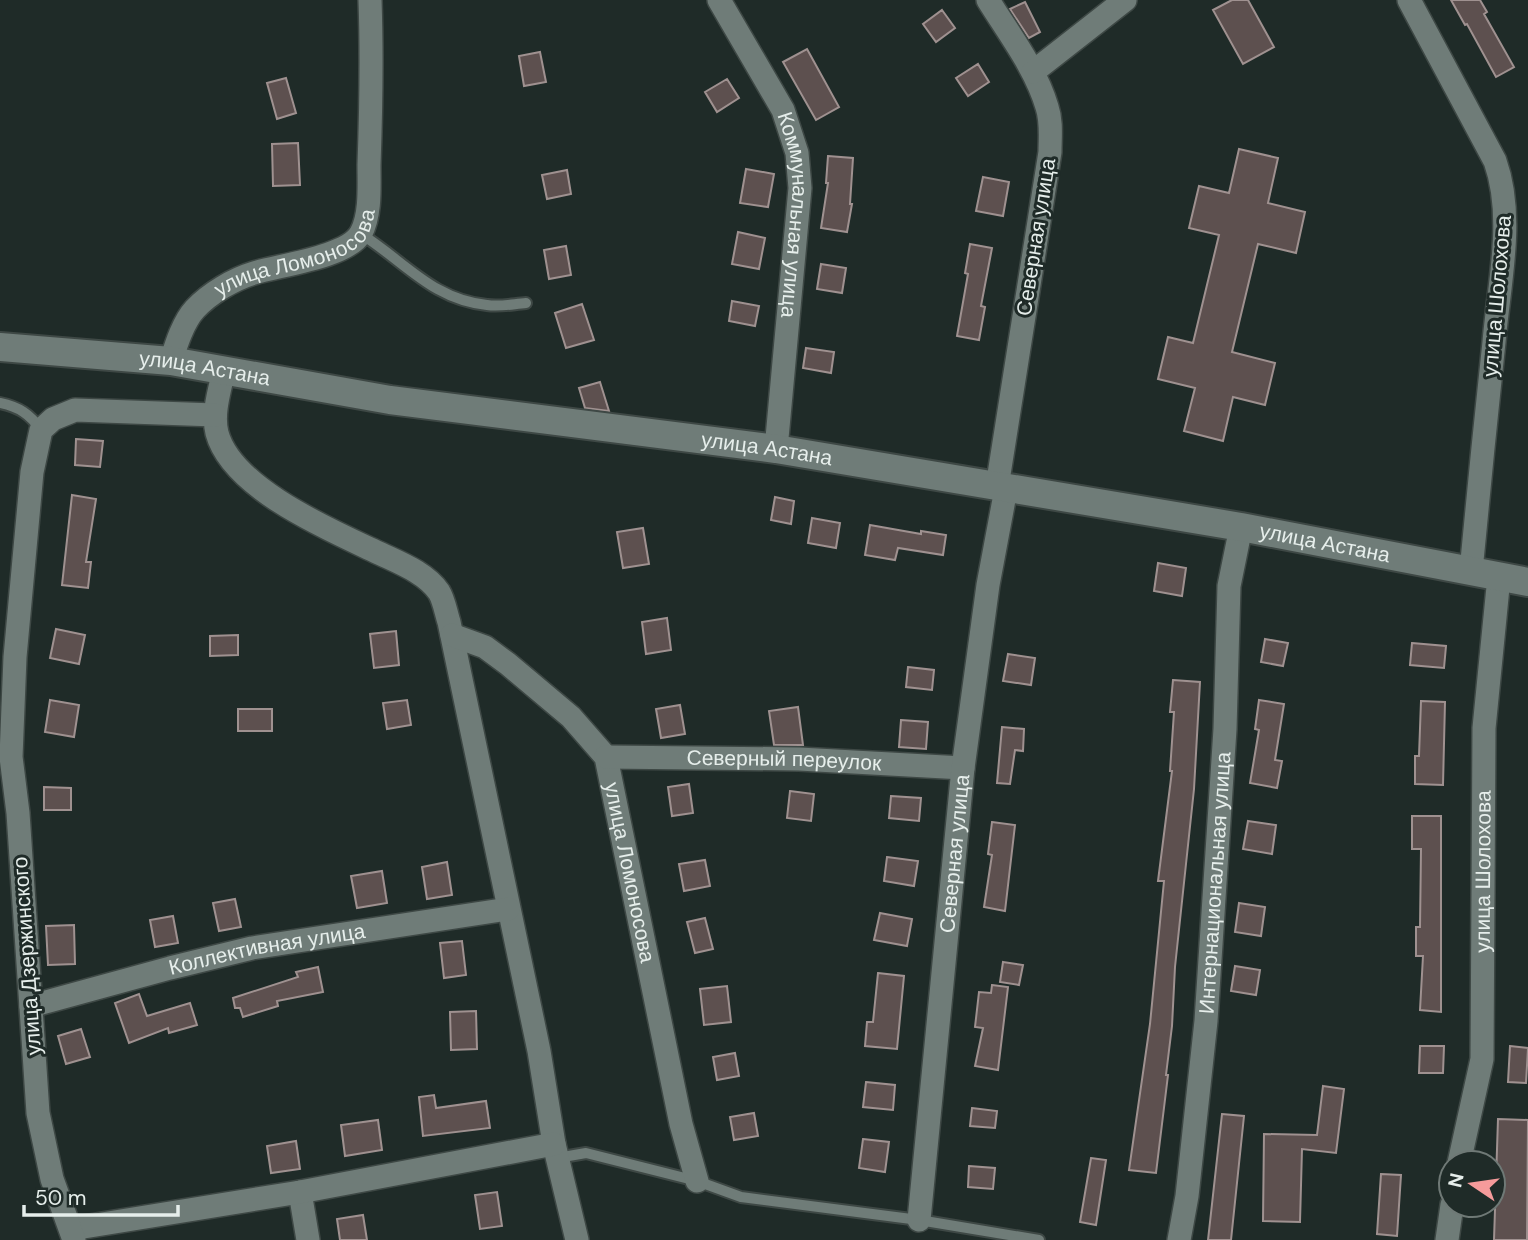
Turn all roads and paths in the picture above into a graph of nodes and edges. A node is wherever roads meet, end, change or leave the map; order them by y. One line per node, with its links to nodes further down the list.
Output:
1 (370, 0): 7 (street, улица Ломоносова)
2 (719, 0): 15 (street, Коммунальная улица)
3 (988, 0): 6 (street, Северная улица)
4 (1125, 0): 6 (street)
5 (1409, 0): 18 (street, улица Шолохова)
6 (1033, 72): 16 (street, Северная улица)
7 (360, 234): 8 (lane); 10 (street, улица Ломоносова)
8 (526, 303)
9 (0, 347): 10 (street, улица Астана)
10 (171, 361): 11 (street, улица Астана)
11 (224, 370): 13 (street); 15 (street, улица Астана)
12 (0, 402): 14 (lane)
13 (215, 415): 14 (street); 21 (street)
14 (41, 430): 25 (street, улица Дзержинского)
15 (776, 449): 16 (street, улица Астана)
16 (1002, 488): 17 (street, улица Астана); 23 (street, Северная улица)
17 (1241, 527): 18 (street, улица Астана); 36 (street, Интернациональная улица)
18 (1471, 571): 19 (street, улица Астана)
19 (1499, 577): 20 (street, улица Астана); 26 (street, улица Шолохова)
20 (1528, 582)
21 (452, 635): 22 (street, улица Ломоносова); 24 (street)
22 (606, 757): 23 (street, Северный переулок); 28 (street, улица Ломоносова)
23 (963, 768): 31 (street, Северная улица)
24 (508, 909): 25 (street, Коллективная улица); 27 (street)
25 (31, 1006): 32 (street, улица Дзержинского)
26 (1463, 1149)
27 (555, 1151): 28 (lane); 29 (street); 34 (street)
28 (697, 1181): 31 (lane)
29 (300, 1192): 32 (street); 33 (street)
30 (1450, 1219): 37 (street)
31 (919, 1220): 35 (lane)
32 (73, 1235)
33 (308, 1240)
34 (577, 1240)
35 (1039, 1240)
36 (1179, 1240)
37 (1447, 1240)

